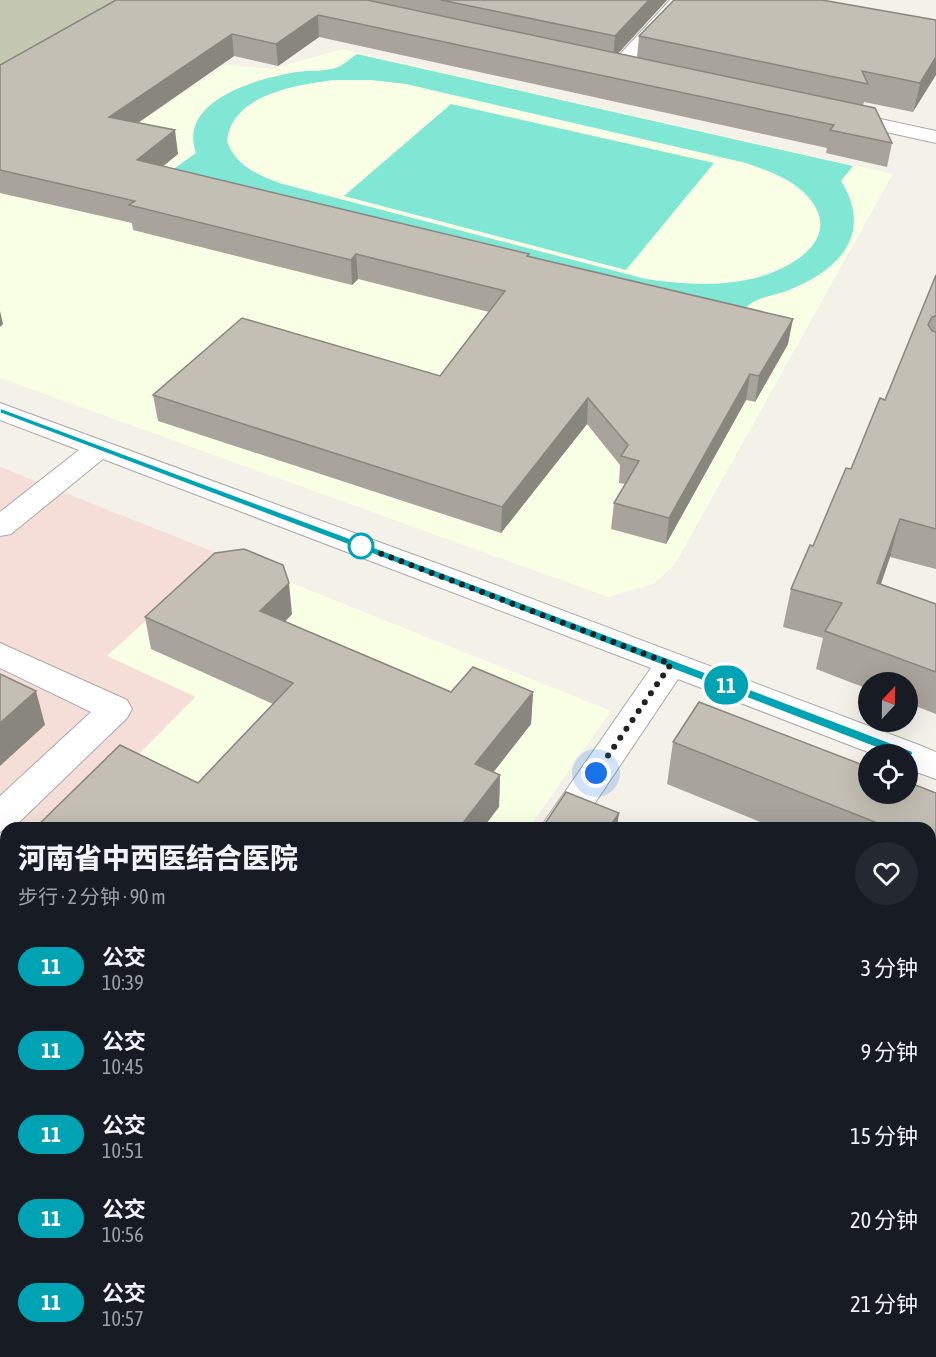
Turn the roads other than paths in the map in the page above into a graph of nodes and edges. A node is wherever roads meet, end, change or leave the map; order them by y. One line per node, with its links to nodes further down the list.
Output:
1 (680, 0): 3 (street)
2 (595, 63): 3 (street)
3 (618, 68): 4 (street)
4 (641, 73)
5 (822, 112): 6 (street)
6 (936, 136)
7 (0, 411): 8 (street)
8 (100, 448): 9 (street); 11 (street)
9 (0, 527)
10 (0, 654): 15 (street)
11 (671, 664): 12 (street); 16 (street)
12 (878, 744)
13 (918, 759): 14 (street)
14 (936, 766)
15 (0, 818)
16 (562, 822)

